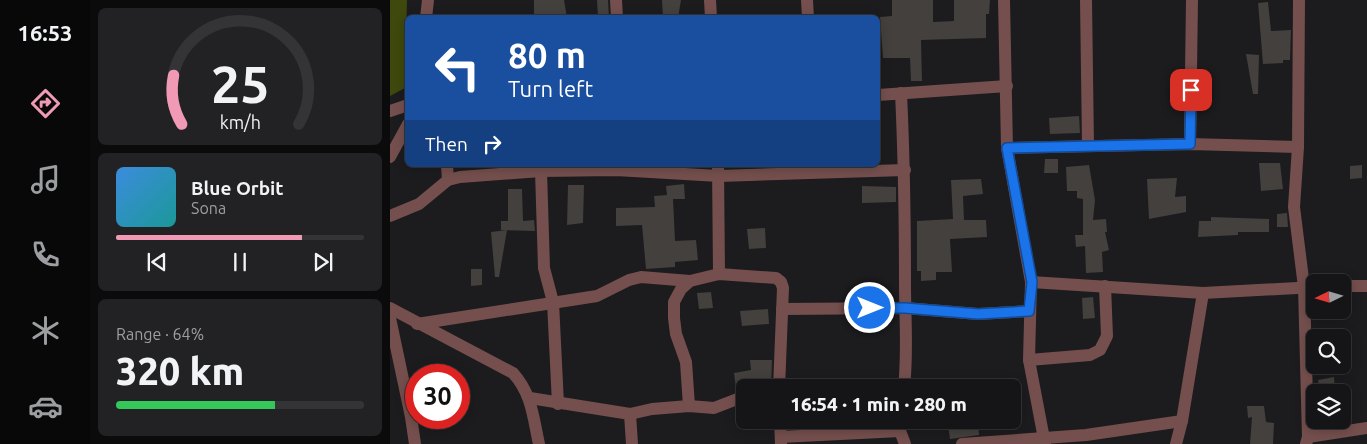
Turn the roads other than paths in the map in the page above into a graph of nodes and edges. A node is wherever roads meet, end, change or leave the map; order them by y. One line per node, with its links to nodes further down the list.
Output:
1 (428, 0): 9 (street)
2 (616, 0): 10 (street)
3 (710, 0): 11 (street)
4 (807, 0): 12 (street)
5 (1004, 0): 13 (street)
6 (1086, 0): 20 (street)
7 (1192, 0): 19 (street)
8 (1299, 0): 21 (street)
9 (426, 15)
10 (616, 15)
11 (711, 15)
12 (808, 15)
13 (1007, 86): 14 (street); 22 (street)
14 (901, 94): 15 (street); 27 (street)
15 (880, 95)
16 (405, 106): 17 (street)
17 (390, 111)
18 (405, 130): 23 (street)
19 (1190, 144): 20 (street); 21 (street)
20 (1088, 145): 22 (street)
21 (1298, 147): 32 (street)
22 (1007, 148): 34 (street)
23 (390, 157)
24 (447, 167): 29 (street)
25 (616, 168): 26 (street); 28 (street)
26 (718, 170): 27 (street); 31 (street)
27 (905, 170): 42 (street)
28 (541, 171): 29 (street); 40 (street)
29 (448, 180): 30 (street)
30 (390, 216)
31 (719, 274): 33 (street); 43 (street)
32 (1307, 274)
33 (690, 281): 40 (street); 54 (street)
34 (1032, 282): 35 (street); 44 (street)
35 (1104, 286): 39 (street); 48 (street)
36 (1351, 286): 37 (street)
37 (1367, 286)
38 (1306, 287): 39 (street)
39 (1203, 293): 56 (street)
40 (553, 302): 47 (street); 53 (street)
41 (390, 308): 47 (street)
42 (905, 308): 43 (street); 44 (street); 50 (street)
43 (782, 309): 49 (street)
44 (1029, 311): 48 (street)
45 (390, 318): 63 (street)
46 (1309, 319): 61 (street)
47 (417, 324): 51 (street)
48 (1029, 360): 60 (street)
49 (779, 379)
50 (905, 379)
51 (530, 398): 53 (street); 64 (street)
52 (736, 399): 54 (street)
53 (558, 404): 55 (street)
54 (690, 406): 55 (street)
55 (630, 414): 65 (street)
56 (1182, 421): 60 (street); 68 (street)
57 (1367, 428): 61 (street)
58 (870, 429): 62 (street)
59 (901, 429): 66 (street)
60 (1044, 440): 67 (street)
61 (1307, 440)
62 (781, 441)
63 (415, 444)
64 (539, 444)
65 (632, 444)
66 (905, 444)
67 (962, 444)
68 (1176, 444)

